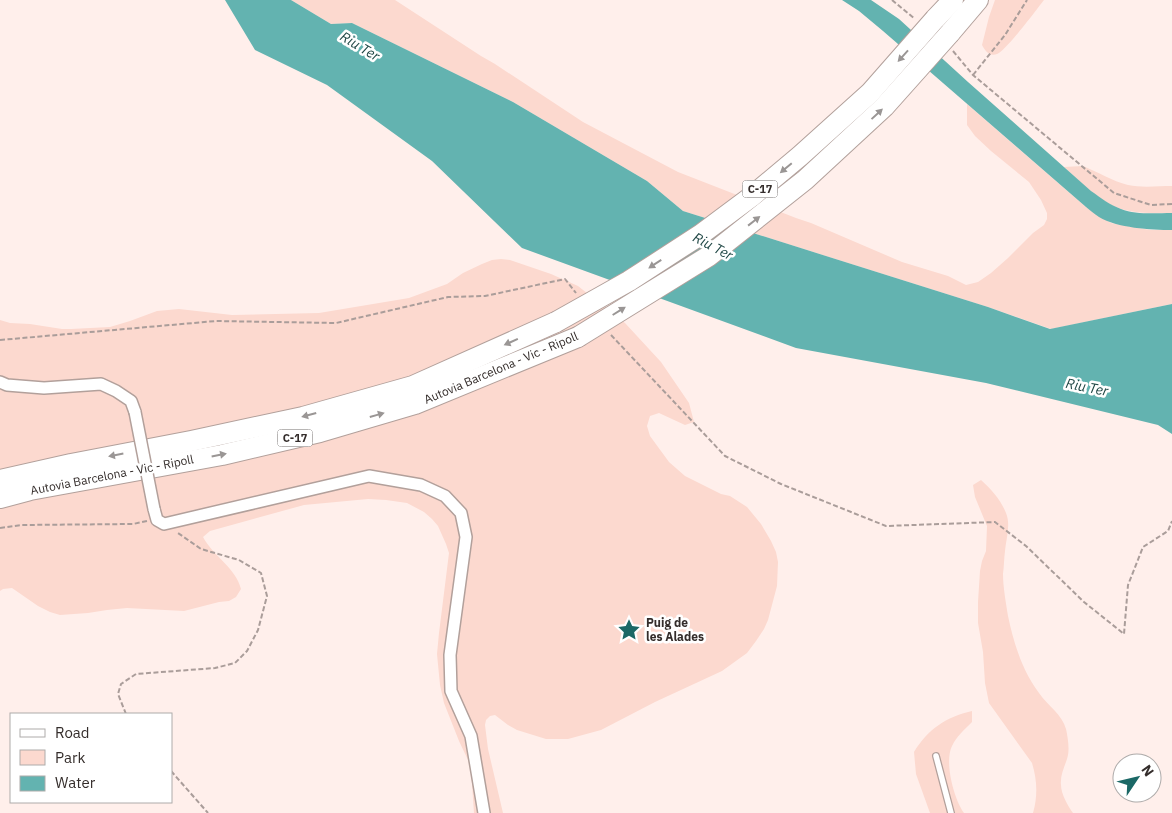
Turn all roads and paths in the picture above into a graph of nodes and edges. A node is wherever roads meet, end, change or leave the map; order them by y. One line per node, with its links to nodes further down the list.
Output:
1 (953, 0): 9 (highway, Autovia Barcelona - Vic - Ripoll / C-17, one-way to 9, bridge)
2 (978, 0): 10 (highway, Autovia Barcelona - Vic - Ripoll / C-17, one-way to 2, bridge)
3 (1027, 0): 4 (path)
4 (1172, 204)
5 (576, 293): 7 (path)
6 (611, 335): 12 (path)
7 (0, 340)
8 (0, 382): 11 (street, bridge)
9 (0, 480)
10 (0, 498)
11 (158, 517): 13 (path); 14 (path); 18 (street)
12 (1172, 521)
13 (0, 528)
14 (126, 713)
15 (936, 756): 19 (lane)
16 (172, 772): 17 (path)
17 (208, 813)
18 (484, 813)
19 (951, 813)

